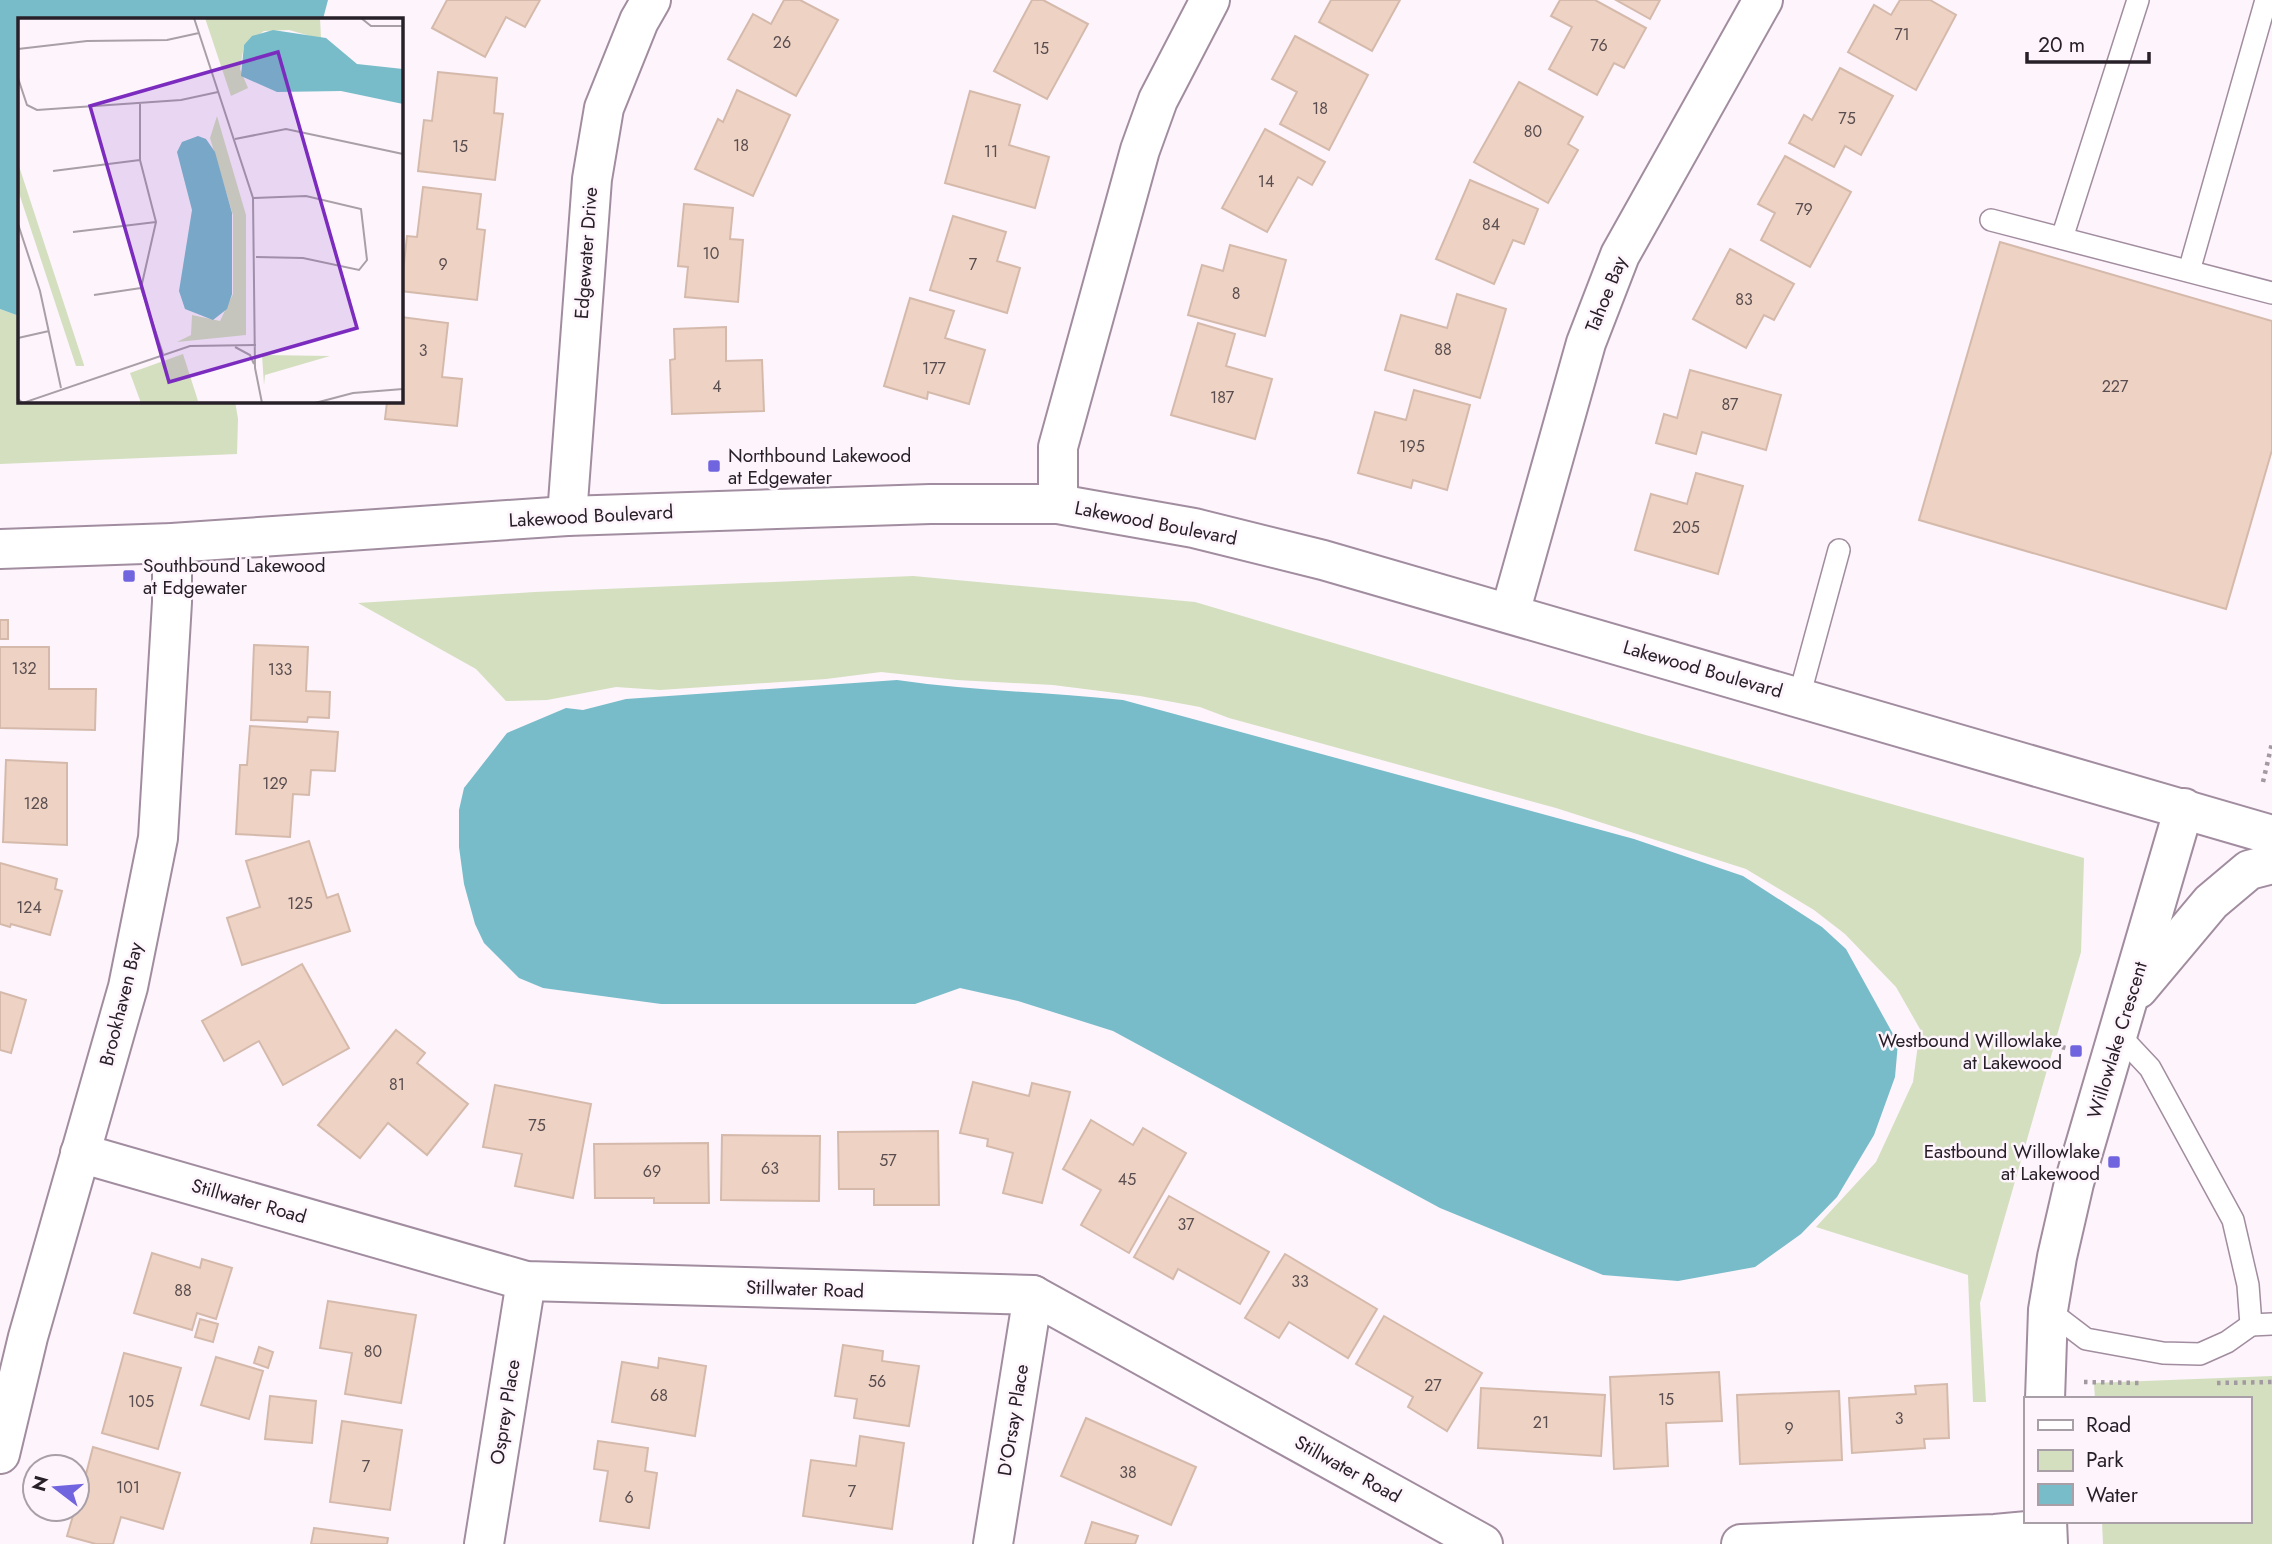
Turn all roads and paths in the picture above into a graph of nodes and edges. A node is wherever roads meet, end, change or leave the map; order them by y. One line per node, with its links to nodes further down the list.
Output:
1 (651, 0): 11 (street, Edgewater Drive)
2 (1210, 0): 10 (street)
3 (1763, 0): 15 (street, Tahoe Bay)
4 (2138, 0): 7 (lane)
5 (2266, 0): 8 (lane)
6 (1991, 220): 7 (lane)
7 (2062, 238): 8 (lane)
8 (2189, 271): 9 (lane)
9 (2272, 293)
10 (1058, 504): 11 (street, Lakewood Boulevard); 15 (street, Lakewood Boulevard)
11 (567, 516): 12 (street, Lakewood Boulevard)
12 (172, 543): 13 (street, Lakewood Boulevard); 24 (street, Brookhaven Bay)
13 (0, 548)
14 (1839, 550): 16 (lane)
15 (1510, 613): 16 (street, Lakewood Boulevard)
16 (1799, 697): 19 (street, Lakewood Boulevard)
17 (2272, 743): 18 (path)
18 (2263, 782)
19 (2184, 808): 20 (street, Lakewood Boulevard); 22 (street, Willowlake Crescent)
20 (2272, 835)
21 (2272, 864): 22 (street)
22 (2130, 998): 23 (street, Willowlake Crescent)
23 (2119, 1035): 27 (street, Willowlake Crescent); 28 (lane)
24 (80, 1153): 25 (street, Stillwater Road); 30 (street, Brookhaven Bay)
25 (526, 1281): 26 (street, Stillwater Road); 32 (street, Osprey Place)
26 (1033, 1295): 33 (street, D'Orsay Place); 34 (street, Stillwater Road)
27 (2048, 1310): 28 (lane); 29 (street, Willowlake Crescent)
28 (2261, 1324)
29 (2045, 1397)
30 (0, 1454)
31 (2048, 1531): 35 (street)
32 (484, 1544)
33 (993, 1544)
34 (1483, 1544)
35 (1741, 1544)

